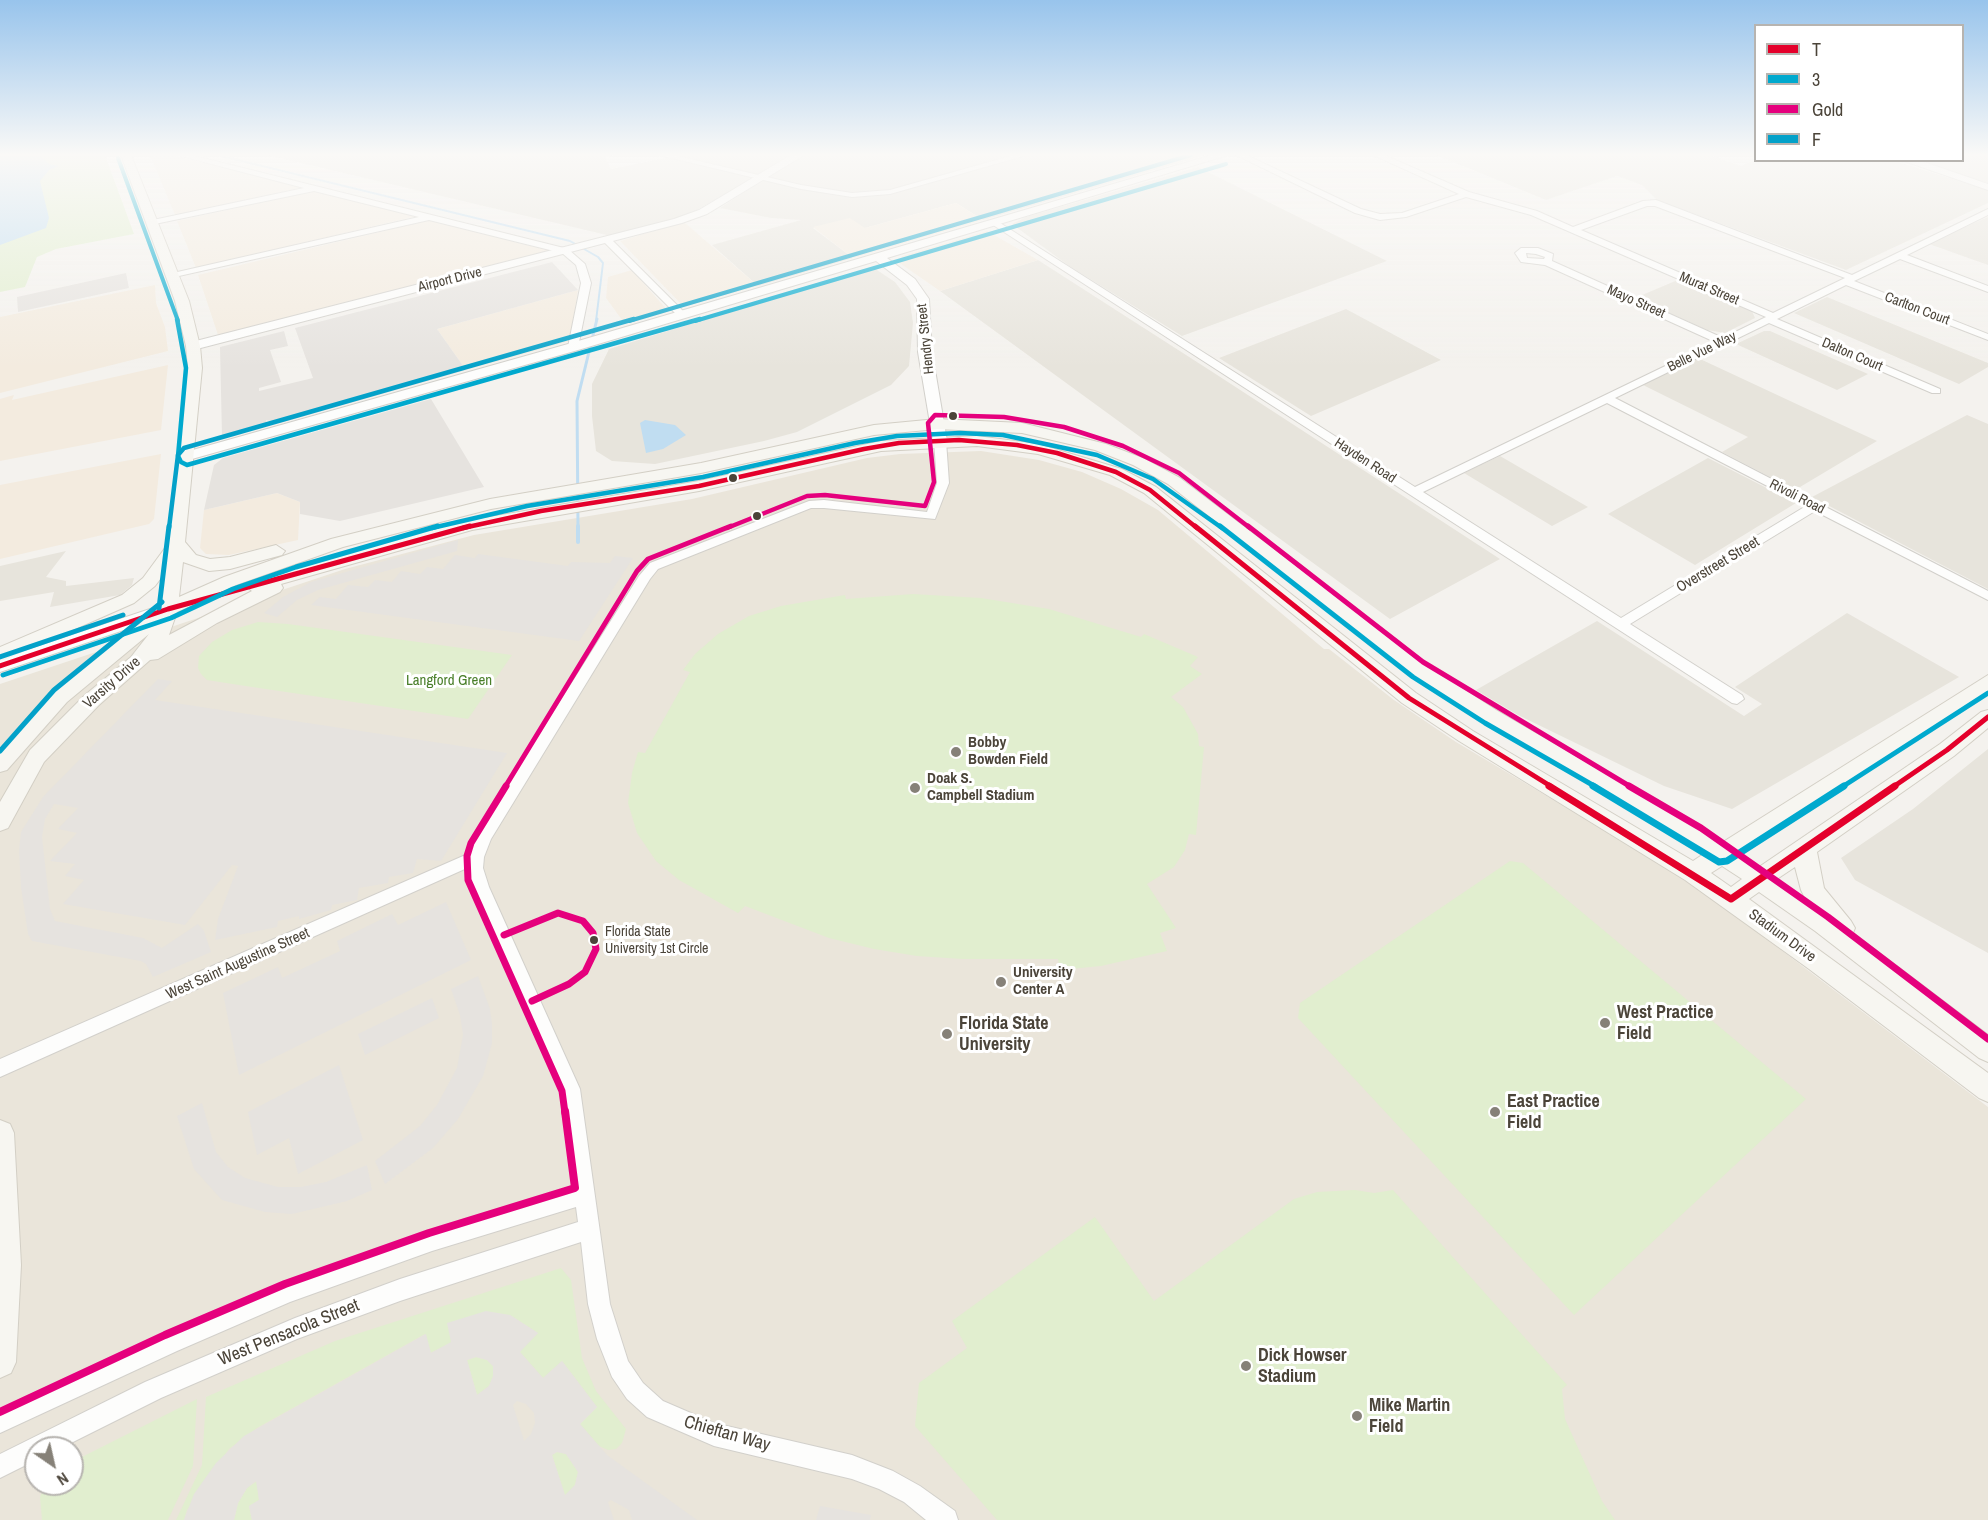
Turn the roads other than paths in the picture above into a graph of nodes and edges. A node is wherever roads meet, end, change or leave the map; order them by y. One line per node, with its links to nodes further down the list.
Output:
1 (154, 226): 17 (main road)
2 (390, 226): 17 (street)
3 (473, 226): 13 (street)
4 (658, 226): 12 (street, Airport Drive)
5 (981, 226): 15 (street)
6 (1000, 226): 30 (street, Hayden Road)
7 (1563, 226): 11 (street, Murat Street)
8 (1585, 226): 11 (street, Carlton Court)
9 (1715, 226): 18 (street, Carlton Court)
10 (1959, 226): 14 (street, Belle Vue Way)
11 (1573, 230): 21 (street, Murat Street)
12 (607, 240): 13 (street, Airport Drive); 20 (street)
13 (569, 250): 24 (street, Airport Drive); 25 (street)
14 (1898, 255): 18 (street, Belle Vue Way); 19 (street)
15 (878, 257): 20 (street); 28 (street, Hendry Street)
16 (1547, 262): 23 (street, Mayo Street)
17 (173, 276): 24 (main road)
18 (1849, 280): 21 (street, Belle Vue Way); 22 (street, Carlton Court)
19 (1988, 289)
20 (682, 315): 25 (street)
21 (1772, 318): 23 (street, Belle Vue Way); 26 (street, Dalton Court)
22 (1988, 337)
23 (1724, 342): 27 (street, Belle Vue Way)
24 (193, 346): 29 (main road)
25 (576, 346): 29 (street)
26 (1936, 391)
27 (1606, 399): 30 (street, Belle Vue Way); 31 (street, Rivoli Road)
28 (939, 432): 32 (main road, Stadium Drive); 34 (main road, Stadium Drive); 47 (main road, Stadium Drive); 48 (street); 49 (main road, Stadium Drive)
29 (187, 456): 33 (main road)
30 (1415, 492): 37 (street, Hayden Road)
31 (1815, 506): 35 (street, Rivoli Road); 37 (street, Overstreet Street)
32 (355, 537): 33 (main road); 36 (main road, Stadium Drive)
33 (176, 542): 36 (main road); 38 (main road)
34 (370, 551): 36 (main road, Stadium Drive); 39 (main road)
35 (1988, 596)
36 (168, 609): 39 (main road, Varsity Drive); 40 (street); 44 (main road, Varsity Drive)
37 (1621, 624): 42 (street, Hayden Road)
38 (0, 655)
39 (138, 662): 45 (main road, Varsity Drive)
40 (0, 666)
41 (1988, 682): 47 (main road)
42 (1737, 699)
43 (1988, 717): 46 (main road)
44 (0, 764)
45 (0, 822)
46 (1805, 847): 50 (main road); 52 (main road)
47 (1722, 853): 49 (main road); 50 (main road, Stadium Drive)
48 (476, 858): 54 (street, West Saint Augustine Street); 57 (street, Chieftan Way)
49 (1693, 873): 51 (main road, Stadium Drive)
50 (1759, 879): 51 (main road); 52 (main road, Stadium Drive)
51 (1731, 899): 55 (main road, Stadium Drive)
52 (1866, 956): 53 (main road, Stadium Drive)
53 (1988, 1050)
54 (0, 1068)
55 (1988, 1089)
56 (0, 1132): 59 (main road)
57 (585, 1194): 58 (street, Chieftan Way); 60 (street)
58 (589, 1230): 61 (street, West Pensacola Street); 62 (street, Chieftan Way)
59 (0, 1362)
60 (0, 1422)
61 (0, 1466)
62 (946, 1520)

